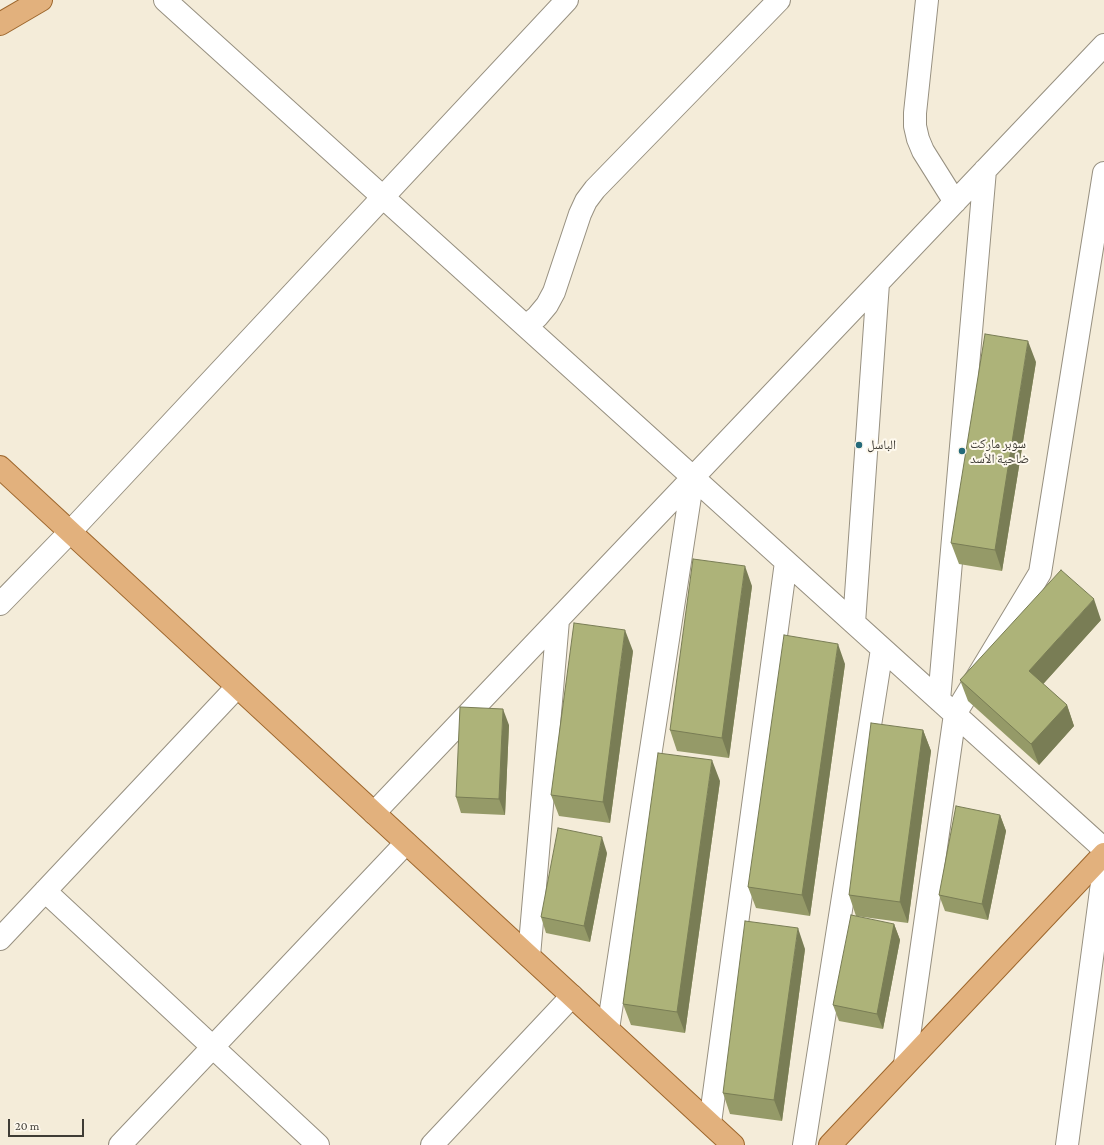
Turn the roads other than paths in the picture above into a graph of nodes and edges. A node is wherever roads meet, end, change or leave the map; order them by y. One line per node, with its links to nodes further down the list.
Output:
1 (41, 0): 6 (main road)
2 (165, 0): 10 (street)
3 (567, 0): 10 (street)
4 (779, 0): 13 (street)
5 (927, 0): 11 (street)
6 (0, 24)
7 (1104, 45): 8 (street)
8 (985, 170): 11 (street); 23 (street)
9 (1104, 173): 24 (street)
10 (383, 196): 13 (street); 16 (street)
11 (955, 202): 12 (street)
12 (878, 283): 15 (street); 20 (street)
13 (526, 326): 15 (street)
14 (0, 467): 16 (main road)
15 (693, 477): 17 (street); 19 (street); 34 (street)
16 (70, 532): 18 (street); 22 (main road)
17 (786, 562): 20 (street); 37 (street)
18 (0, 604)
19 (558, 620): 25 (street); 32 (street)
20 (854, 623): 21 (street)
21 (882, 649): 23 (street); 42 (street)
22 (238, 687): 25 (main road); 30 (street)
23 (939, 700): 24 (street)
24 (955, 714): 27 (street); 36 (street)
25 (374, 813): 26 (main road)
26 (406, 843): 32 (main road); 35 (street)
27 (1104, 849)
28 (1104, 854): 36 (main road)
29 (1104, 868): 44 (street)
30 (45, 891): 31 (street); 35 (street)
31 (0, 939)
32 (529, 956): 33 (main road)
33 (572, 996): 34 (main road); 40 (street)
34 (608, 1029): 37 (main road)
35 (213, 1047): 38 (street); 39 (street)
36 (905, 1064): 43 (main road)
37 (710, 1123): 41 (main road)
38 (120, 1145)
39 (318, 1145)
40 (432, 1145)
41 (734, 1145)
42 (804, 1145)
43 (830, 1145)
44 (1067, 1145)

